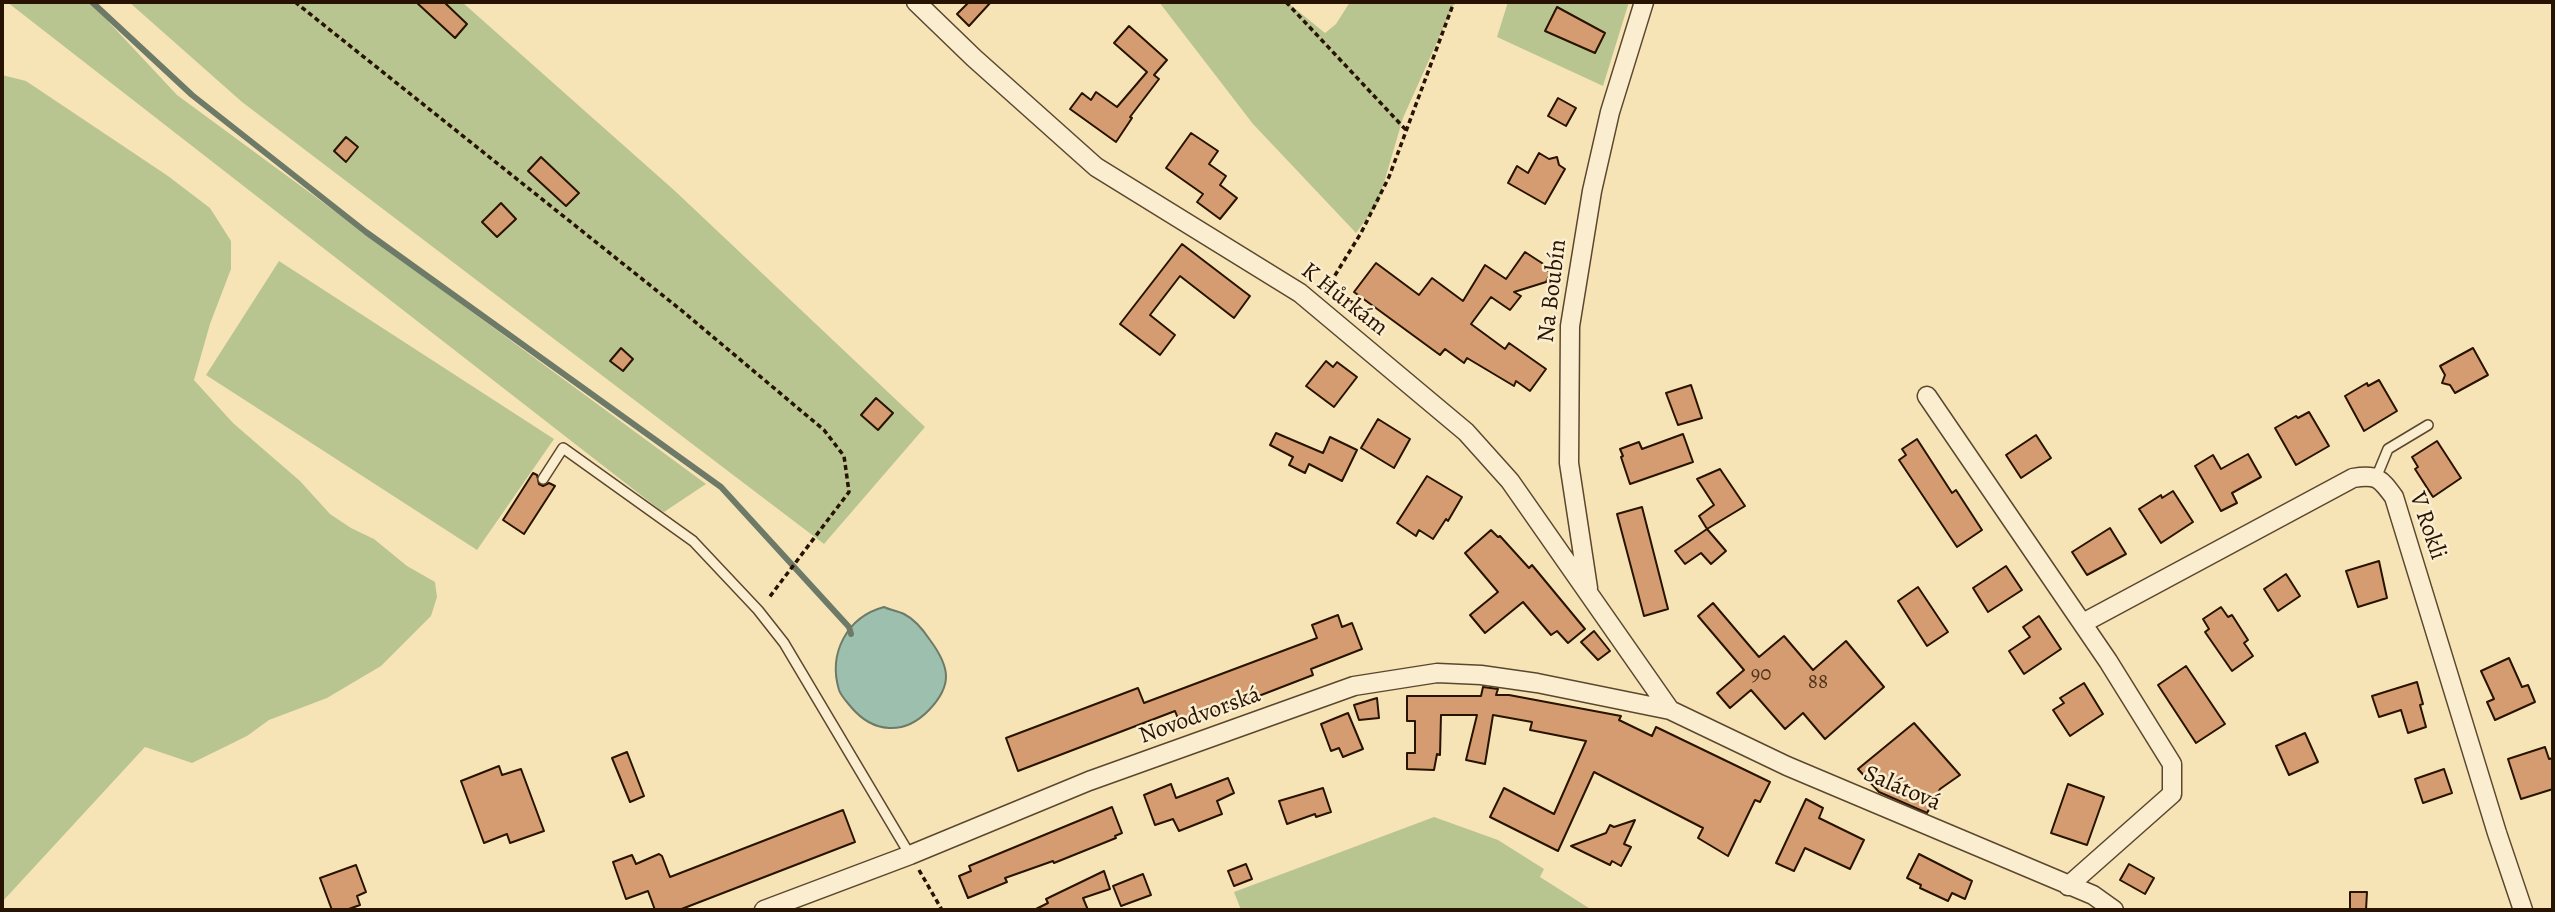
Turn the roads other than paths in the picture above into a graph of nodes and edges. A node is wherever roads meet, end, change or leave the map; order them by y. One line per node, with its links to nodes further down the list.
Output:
1 (916, 2): 7 (street, K Hůrkám)
2 (1644, 2): 7 (street, Na Boubín)
3 (1927, 396): 8 (street)
4 (2428, 425): 5 (lane)
5 (2376, 478): 8 (street, V Rokli); 14 (street, V Rokli)
6 (543, 479): 10 (lane)
7 (1588, 592): 9 (street, K Hůrkám)
8 (2083, 623): 11 (street)
9 (1670, 710): 10 (street, Novodvorská); 11 (street, Salátová)
10 (910, 855): 12 (street, Novodvorská)
11 (2068, 886): 13 (street, Salátová)
12 (764, 910)
13 (2114, 910)
14 (2523, 910)

